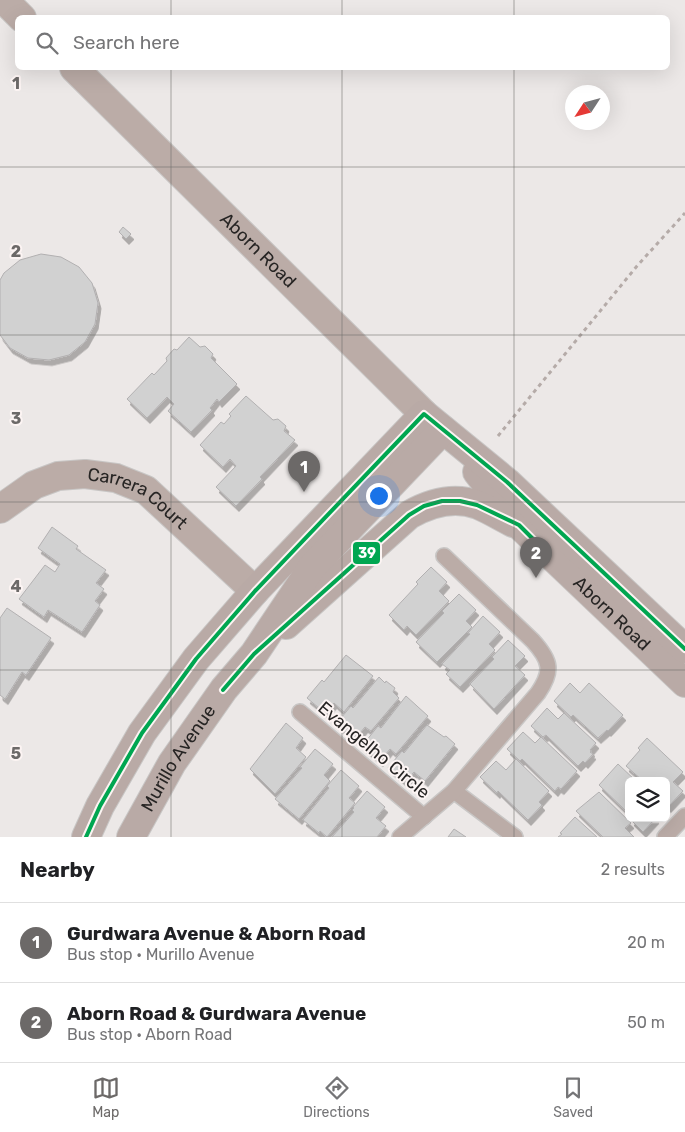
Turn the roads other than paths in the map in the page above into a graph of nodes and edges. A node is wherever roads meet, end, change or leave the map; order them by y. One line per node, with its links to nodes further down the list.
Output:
1 (76, 70): 2 (street, Aborn Road)
2 (434, 422): 4 (main road, Aborn Road); 6 (main road); 7 (main road, Aborn Road); 8 (main road, Murillo Avenue)
3 (0, 509): 6 (street, Carrera Court)
4 (519, 525): 8 (main road); 9 (main road, Aborn Road)
5 (444, 556): 11 (lane, Evangelho Circle)
6 (256, 591): 14 (main road)
7 (685, 649)
8 (254, 654): 15 (main road, Murillo Avenue)
9 (685, 683)
10 (300, 712): 13 (lane, Evangelho Circle)
11 (454, 791): 13 (lane, Evangelho Circle); 17 (lane, Evangelho Circle)
12 (685, 816): 18 (lane)
13 (424, 817): 16 (lane, Evangelho Circle)
14 (86, 837)
15 (131, 837)
16 (400, 837)
17 (516, 837)
18 (665, 837)

